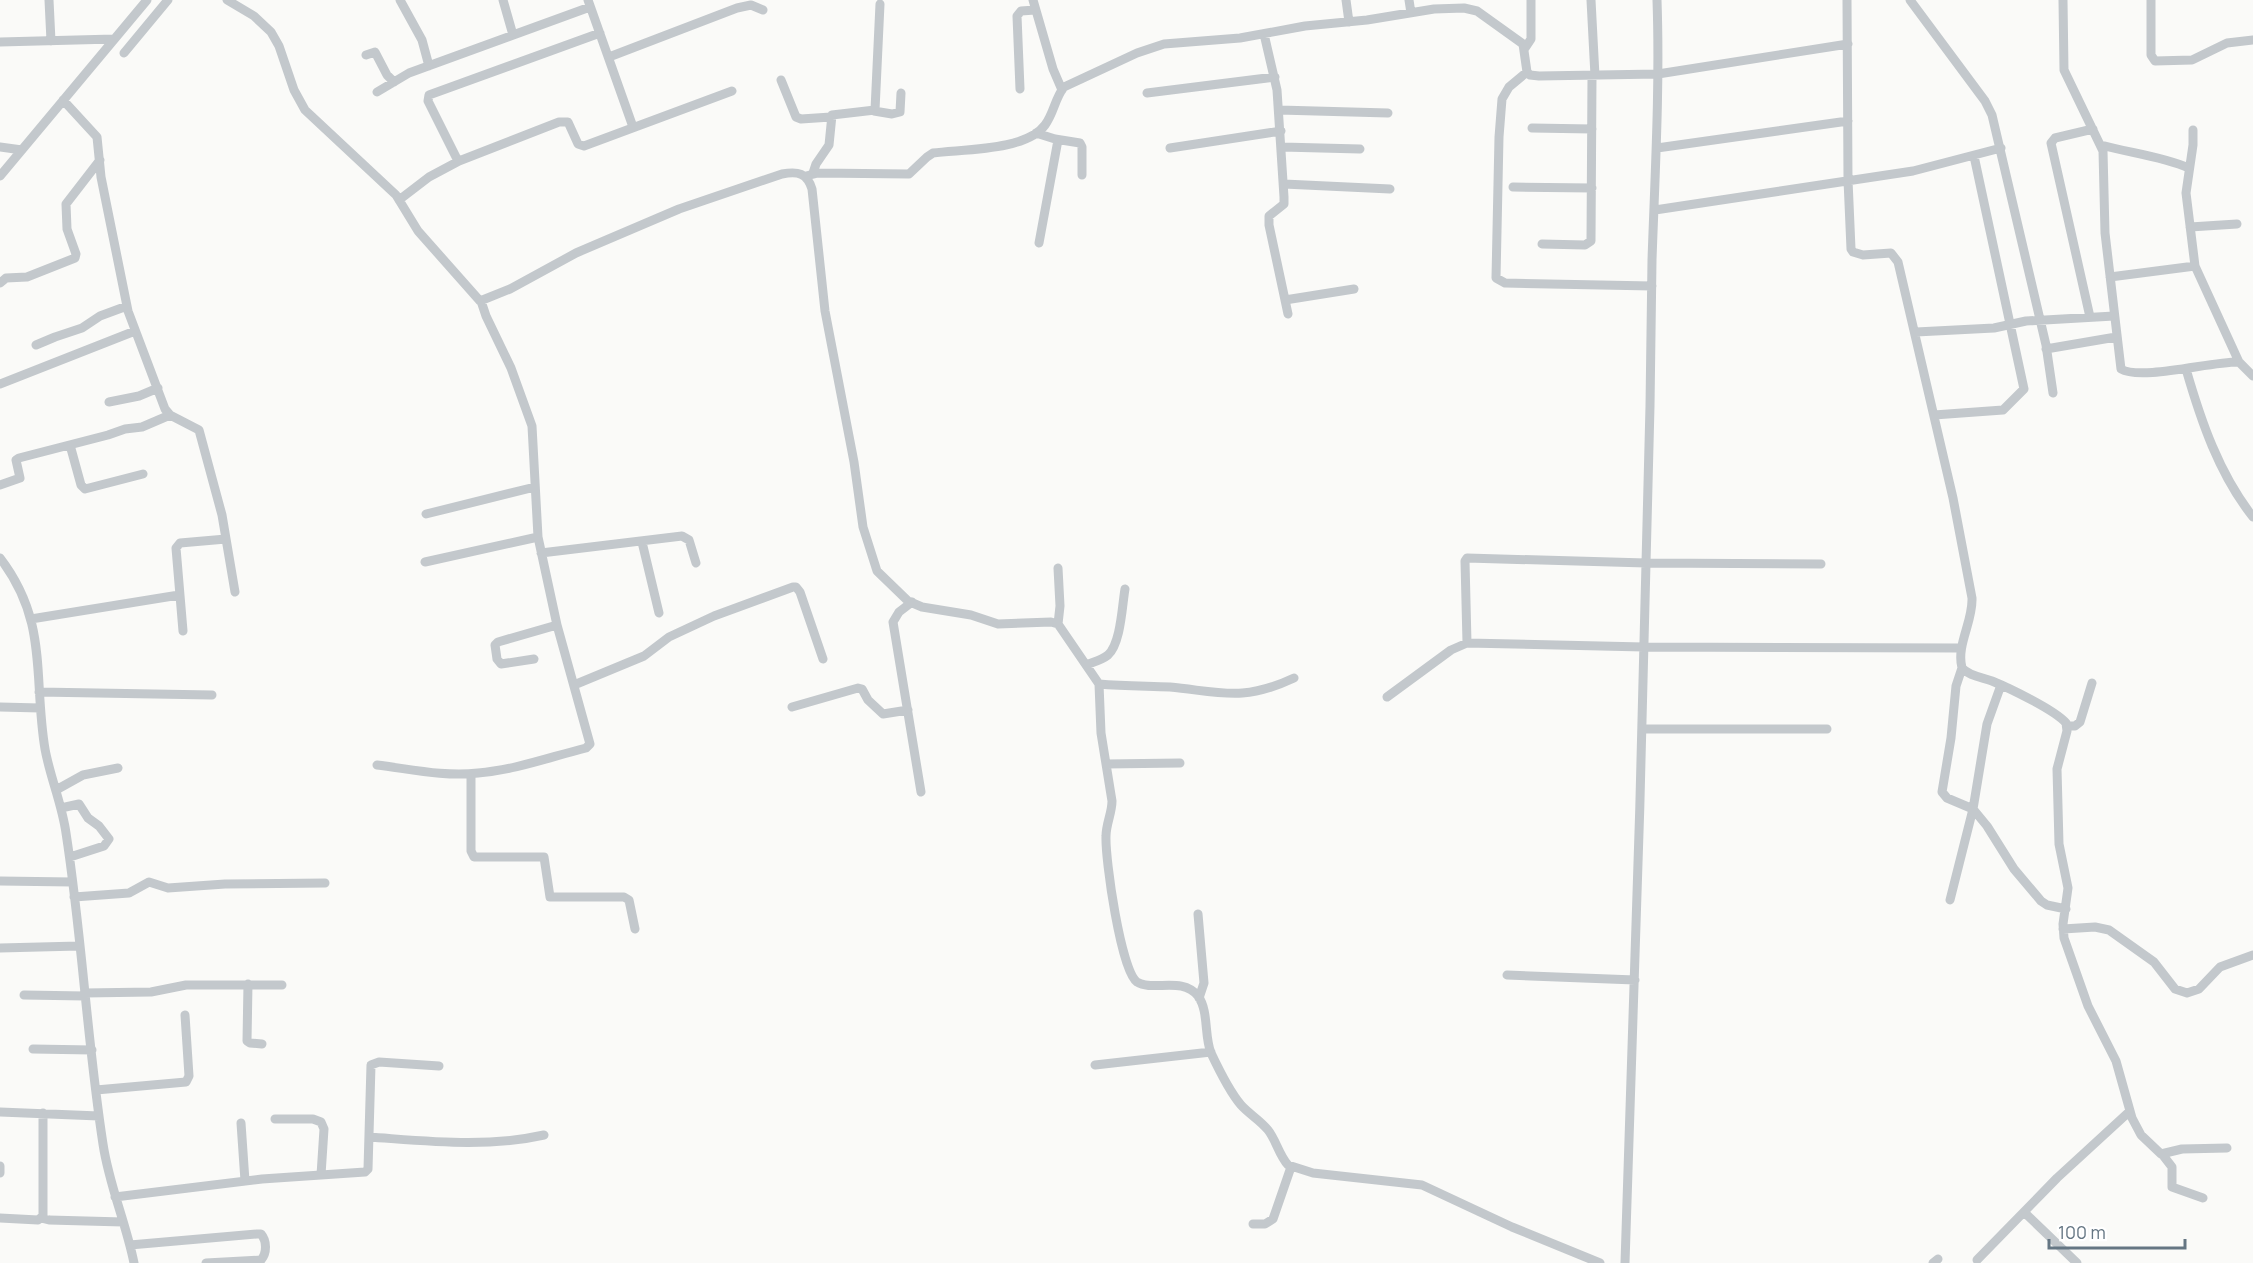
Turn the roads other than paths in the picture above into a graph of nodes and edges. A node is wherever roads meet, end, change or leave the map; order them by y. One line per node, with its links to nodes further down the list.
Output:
1 (49, 0): 30 (street)
2 (147, 0): 28 (street)
3 (168, 0): 34 (street)
4 (227, 0): 84 (street)
5 (400, 0): 37 (street)
6 (503, 0): 27 (street)
7 (1033, 0): 21 (street)
8 (1346, 0): 24 (street)
9 (1408, 0): 23 (street)
10 (1479, 0): 22 (street)
11 (1531, 0): 33 (street)
12 (1591, 0): 41 (street)
13 (1657, 0): 39 (street)
14 (1846, 0): 32 (street)
15 (1910, 0): 70 (street)
16 (2063, 0): 59 (street)
17 (2151, 0): 29 (street)
18 (589, 3): 25 (street); 27 (street)
19 (880, 4): 51 (street)
20 (764, 10): 36 (street)
21 (1035, 10): 44 (street); 45 (street)
22 (1477, 11): 23 (street); 33 (street)
23 (1411, 13): 24 (street)
24 (1349, 22): 26 (street)
25 (600, 33): 36 (street); 74 (street)
26 (1264, 34): 40 (street); 45 (street)
27 (513, 35): 37 (street)
28 (114, 39): 30 (street); 50 (street)
29 (2253, 40)
30 (51, 41): 31 (street)
31 (0, 42)
32 (1848, 44): 39 (street); 55 (street)
33 (1525, 48): 38 (street)
34 (124, 53)
35 (366, 55): 43 (street)
36 (609, 57): 56 (street)
37 (429, 66): 43 (street)
38 (1527, 72): 41 (street); 93 (street)
39 (1658, 74): 41 (street); 69 (street)
40 (1275, 76): 49 (street); 52 (street)
41 (1594, 76): 58 (street)
42 (781, 80): 54 (street)
43 (394, 82): 47 (street)
44 (1020, 89)
45 (1062, 90): 62 (street)
46 (732, 92): 56 (street)
47 (378, 93)
48 (901, 93): 51 (street)
49 (1147, 93)
50 (68, 105): 71 (street); 73 (street)
51 (874, 111): 54 (street)
52 (1280, 111): 53 (street); 61 (street)
53 (1388, 113)
54 (831, 117): 76 (street)
55 (1848, 121): 69 (street); 79 (street)
56 (633, 127): 74 (street)
57 (1532, 128): 58 (street)
58 (1592, 129): 82 (street)
59 (2093, 129): 64 (street); 100 (street)
60 (2193, 130): 75 (street)
61 (1281, 131): 66 (street); 67 (street)
62 (1036, 133): 63 (street); 76 (street)
63 (1058, 140): 77 (street); 88 (street)
64 (2101, 144): 75 (street); 91 (street)
65 (0, 147): 71 (street)
66 (1282, 147): 68 (street); 80 (street)
67 (1170, 148)
68 (1360, 148)
69 (1657, 148): 85 (street)
70 (2001, 148): 72 (street); 101 (street)
71 (22, 150): 78 (street)
72 (1974, 156): 79 (street); 102 (street)
73 (100, 160): 92 (street); 97 (street)
74 (458, 162): 84 (street)
75 (2189, 168): 87 (street)
76 (810, 175): 96 (street); 136 (street)
77 (1082, 175)
78 (0, 176)
79 (1848, 180): 85 (street); 104 (street)
80 (1284, 184): 83 (street); 95 (street)
81 (1513, 187): 82 (street)
82 (1592, 188): 89 (street)
83 (1390, 189)
84 (399, 200): 96 (street)
85 (1655, 210): 93 (street)
86 (2237, 224): 87 (street)
87 (2190, 227): 90 (street)
88 (1039, 243)
89 (1542, 244)
90 (2195, 266): 91 (street); 108 (street)
91 (2110, 277): 99 (street)
92 (0, 283)
93 (1652, 285): 130 (street)
94 (1354, 289): 95 (street)
95 (1285, 300): 98 (street)
96 (481, 301): 120 (street)
97 (127, 306): 103 (street); 106 (street)
98 (1288, 314)
99 (2114, 316): 100 (street); 105 (street)
100 (2090, 317): 101 (street)
101 (2040, 320): 102 (street); 107 (street)
102 (2011, 324): 104 (street); 116 (street)
103 (135, 331): 111 (street); 112 (street)
104 (1916, 332): 116 (street)
105 (2116, 337): 107 (street); 109 (street)
106 (36, 345)
107 (2046, 349): 113 (street)
108 (2240, 362): 109 (street); 110 (street)
109 (2186, 369): 122 (street)
110 (2253, 376)
111 (0, 384)
112 (158, 388): 114 (street); 115 (street)
113 (2053, 393)
114 (109, 402)
115 (170, 415): 117 (street); 124 (street)
116 (1934, 415): 144 (street)
117 (70, 445): 118 (street); 119 (street)
118 (143, 474)
119 (0, 485)
120 (535, 487): 121 (street); 123 (street)
121 (426, 514)
122 (2253, 517)
123 (537, 537): 126 (street); 128 (street)
124 (226, 539): 134 (street); 135 (street)
125 (642, 542): 126 (street); 129 (street); 137 (street)
126 (541, 553): 140 (street)
127 (0, 558): 138 (street)
128 (425, 562)
129 (696, 563)
130 (1646, 563): 131 (street); 142 (street); 143 (street)
131 (1821, 564)
132 (1058, 568): 139 (street)
133 (1125, 589): 147 (street)
134 (235, 592)
135 (179, 595): 138 (street); 141 (street)
136 (912, 602): 139 (street); 160 (street)
137 (659, 614)
138 (35, 618): 154 (street)
139 (1058, 624): 147 (street)
140 (557, 625): 145 (street); 151 (street)
141 (183, 631)
142 (1467, 643): 143 (street); 156 (street)
143 (1644, 647): 144 (street); 162 (street)
144 (1961, 648): 148 (street)
145 (534, 659)
146 (823, 659): 151 (street)
147 (1086, 665): 152 (street)
148 (1962, 668): 153 (street); 172 (street)
149 (1293, 678): 152 (street)
150 (2092, 683): 161 (street)
151 (574, 684): 168 (street)
152 (1099, 684): 165 (street)
153 (2001, 685): 161 (street); 172 (street)
154 (39, 692): 155 (street); 159 (street)
155 (212, 695)
156 (1387, 697)
157 (0, 707): 159 (street)
158 (792, 707): 160 (street)
159 (40, 708): 169 (street)
160 (908, 710): 170 (street)
161 (2067, 726): 179 (street)
162 (1642, 729): 163 (street); 187 (street)
163 (1827, 729)
164 (1180, 763): 165 (street)
165 (1106, 764): 192 (street)
166 (377, 765): 168 (street)
167 (118, 768): 169 (street)
168 (471, 774): 181 (street)
169 (56, 790): 171 (street)
170 (921, 792)
171 (61, 808): 173 (street); 173 (street)
172 (1973, 809): 178 (street); 179 (street)
173 (70, 857): 175 (street)
174 (0, 881): 175 (street)
175 (72, 882): 177 (street)
176 (325, 883): 177 (street)
177 (74, 897): 183 (street)
178 (1950, 900)
179 (2066, 909): 182 (street)
180 (1198, 914): 192 (street)
181 (635, 929)
182 (2063, 929): 185 (street); 201 (street)
183 (79, 946): 184 (street); 190 (street)
184 (0, 948)
185 (2253, 955)
186 (1507, 975): 187 (street)
187 (1635, 980): 230 (street)
188 (248, 984): 189 (street); 190 (street); 194 (street)
189 (282, 985)
190 (85, 994): 191 (street); 196 (street)
191 (24, 995)
192 (1199, 998): 197 (street)
193 (185, 1015): 200 (street)
194 (262, 1044)
195 (33, 1049): 196 (street)
196 (92, 1050): 200 (street)
197 (1211, 1052): 198 (street); 212 (street)
198 (1095, 1065)
199 (439, 1066): 208 (street)
200 (96, 1090): 204 (street)
201 (2130, 1111): 210 (street); 218 (street)
202 (0, 1112): 203 (street)
203 (43, 1113): 204 (street); 220 (street)
204 (99, 1116): 216 (street)
205 (275, 1119): 214 (street)
206 (242, 1123): 215 (street)
207 (544, 1135): 208 (street)
208 (369, 1137): 214 (street)
209 (2227, 1148): 210 (street)
210 (2162, 1154): 217 (street)
211 (0, 1166): 213 (street)
212 (1292, 1167): 222 (street); 224 (street)
213 (0, 1173)
214 (321, 1175): 215 (street)
215 (245, 1181): 216 (street)
216 (115, 1197): 221 (street)
217 (2203, 1198)
218 (2024, 1212): 225 (street); 231 (street)
219 (0, 1218): 220 (street)
220 (41, 1218): 221 (street)
221 (123, 1222): 223 (street)
222 (1253, 1224)
223 (130, 1245): 226 (street); 227 (street)
224 (1570, 1251): 228 (street); 229 (street)
225 (1977, 1260)
226 (134, 1263)
227 (206, 1263)
228 (1568, 1263)
229 (1600, 1263)
230 (1625, 1263)
231 (2077, 1263)

